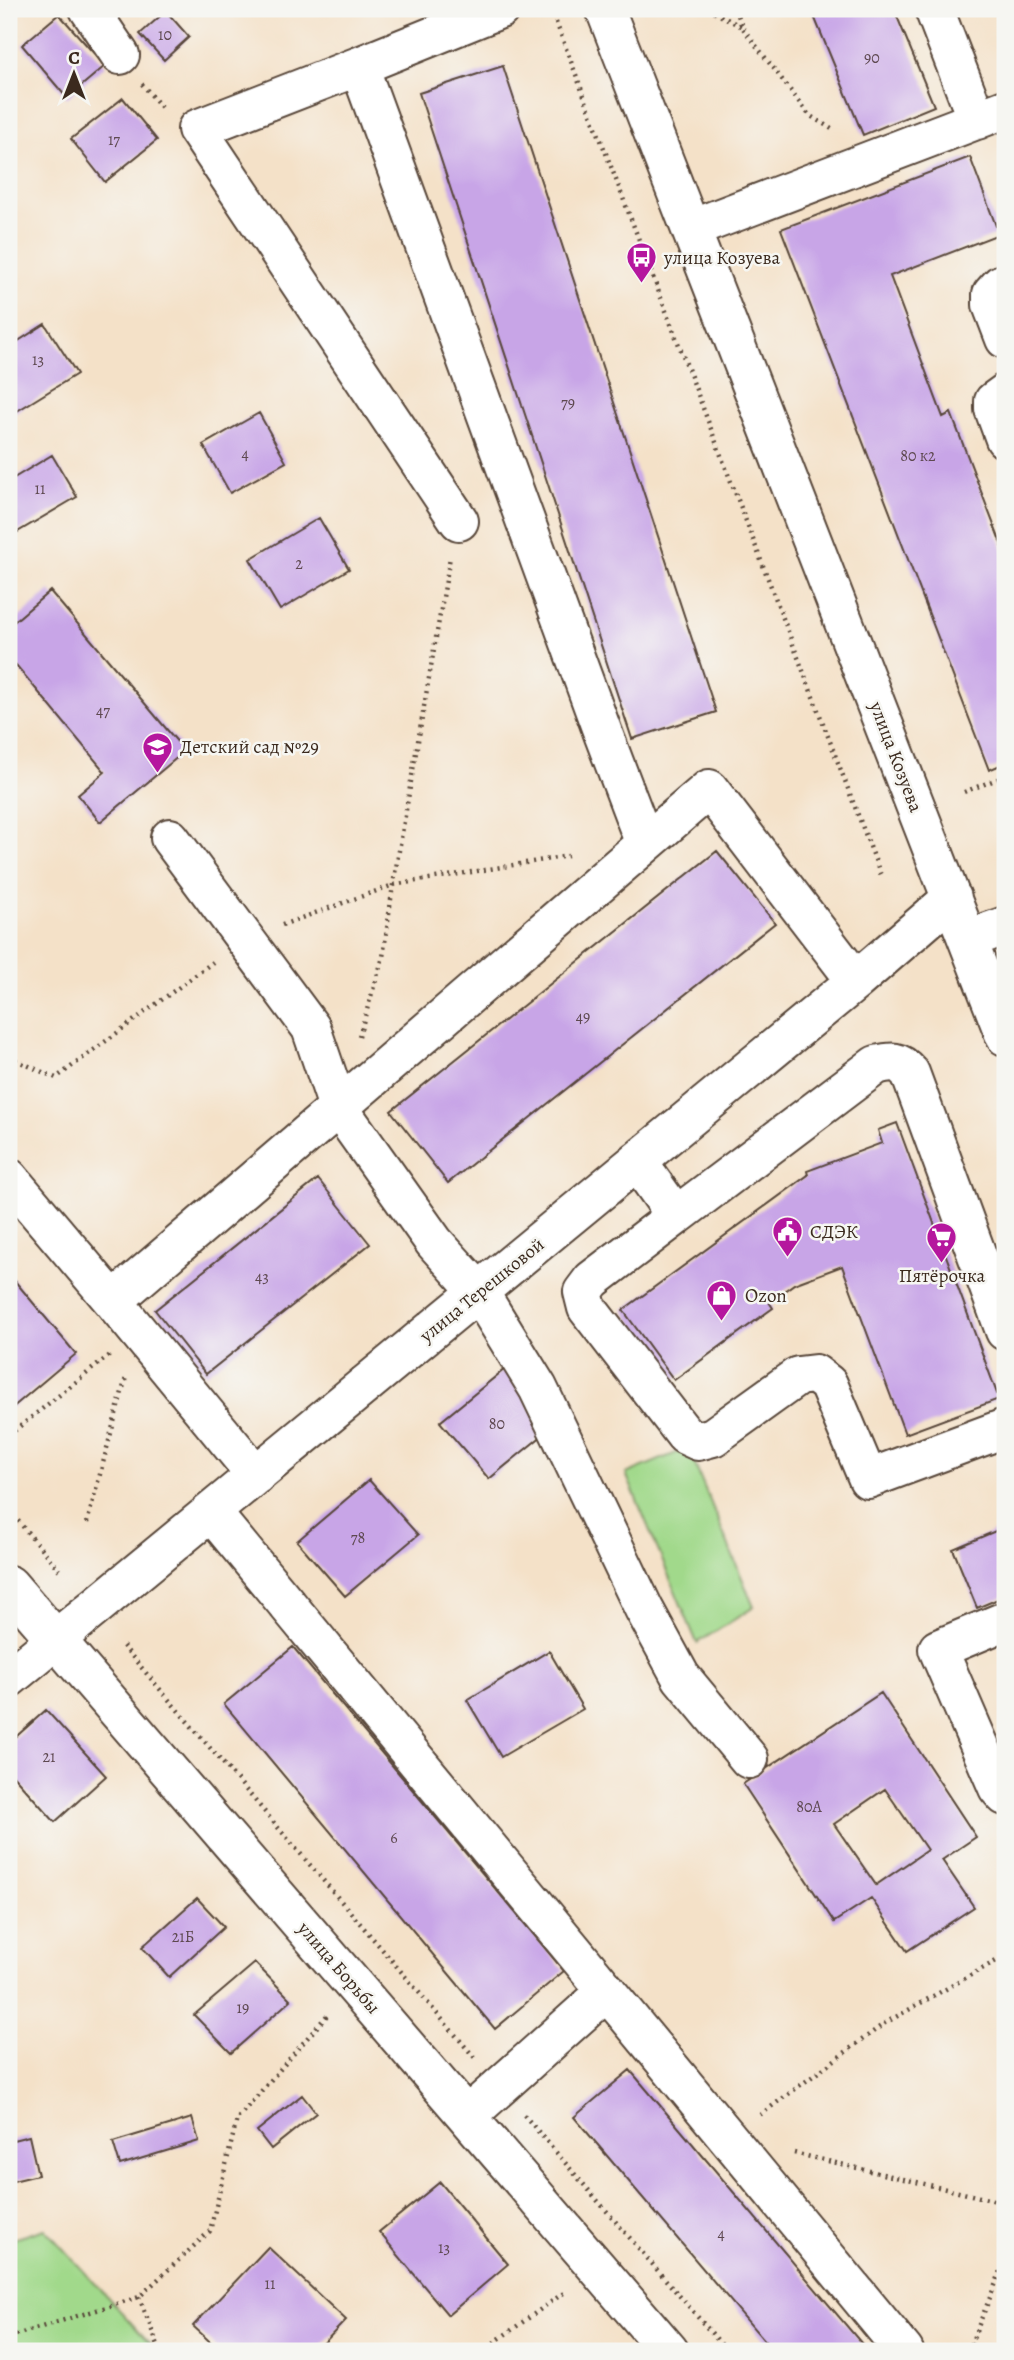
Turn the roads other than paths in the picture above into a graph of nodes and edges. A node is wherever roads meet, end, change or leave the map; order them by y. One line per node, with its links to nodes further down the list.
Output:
1 (89, 9): 5 (street)
2 (499, 9): 6 (street)
3 (605, 9): 8 (street, улица Козуева)
4 (934, 9): 7 (street)
5 (120, 55)
6 (359, 66): 13 (street); 15 (street)
7 (991, 115): 8 (street)
8 (691, 229): 16 (street, улица Козуева)
9 (1005, 283): 10 (street)
10 (1005, 339)
11 (1005, 393): 12 (street)
12 (1005, 439)
13 (460, 521)
14 (170, 838): 21 (street)
15 (645, 844): 19 (street); 21 (street)
16 (951, 898): 18 (street, улица Козуева); 19 (street, улица Терешковой)
17 (1005, 926): 18 (street)
18 (968, 939): 20 (street, улица Козуева)
19 (856, 981): 22 (street, улица Терешковой)
20 (1005, 1036)
21 (338, 1107): 25 (street); 26 (street)
22 (638, 1161): 24 (street); 25 (street, улица Терешковой)
23 (9, 1178): 26 (street)
24 (676, 1216): 27 (street); 28 (street)
25 (479, 1292): 29 (street, улица Терешковой); 35 (street)
26 (113, 1301): 29 (street)
27 (1005, 1331)
28 (1005, 1428)
29 (256, 1475): 30 (street, улица Терешковой)
30 (211, 1512): 33 (street, улица Терешковой); 37 (street)
31 (9, 1585): 33 (street, улица Борьбы)
32 (1005, 1621): 36 (street)
33 (56, 1640): 34 (street, улица Терешковой); 38 (street, улица Борьбы)
34 (9, 1678)
35 (749, 1759)
36 (1005, 1796)
37 (607, 1991): 38 (street); 40 (street)
38 (467, 2116): 39 (street, улица Борьбы)
39 (669, 2351)
40 (904, 2351)

